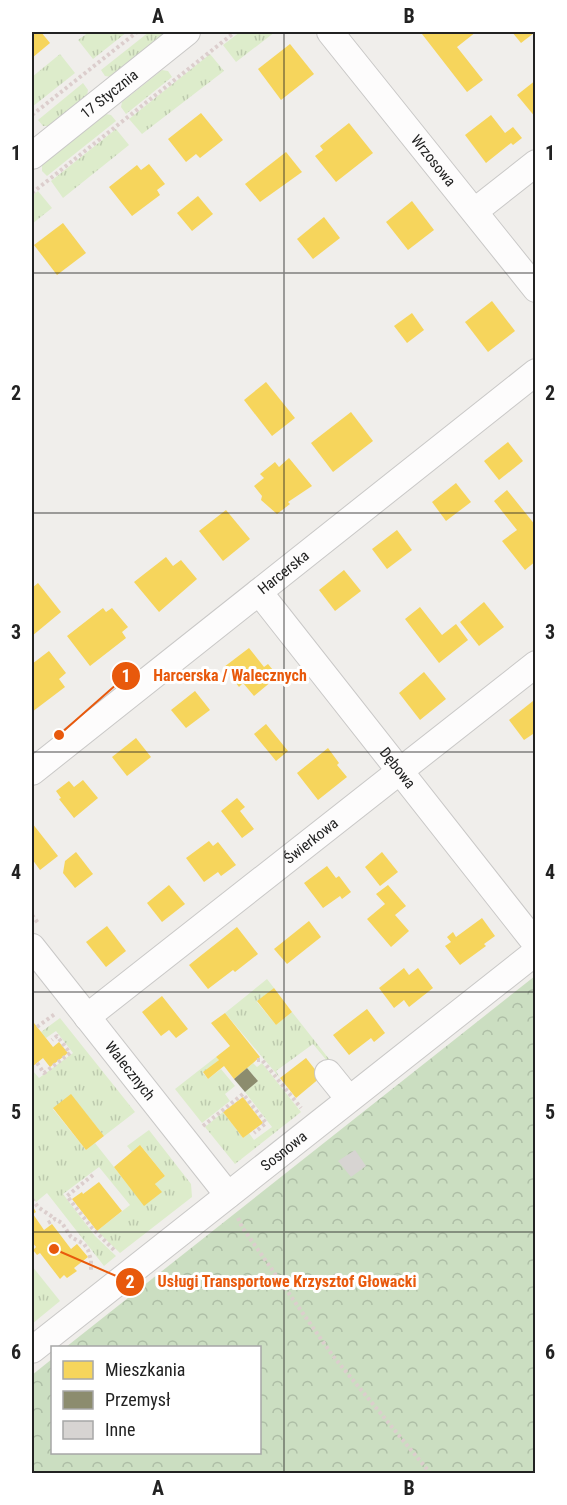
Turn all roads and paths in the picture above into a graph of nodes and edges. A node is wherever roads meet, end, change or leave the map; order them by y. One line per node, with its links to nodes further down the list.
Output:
1 (137, 32): 5 (path)
2 (188, 32): 6 (street, 17 Stycznia)
3 (235, 32): 8 (path)
4 (330, 32): 9 (street, Wrzosowa)
5 (32, 115)
6 (32, 156)
7 (536, 163): 9 (street)
8 (32, 193)
9 (474, 211): 10 (street, Wrzosowa)
10 (536, 290)
11 (536, 372): 12 (street, Harcerska)
12 (259, 591): 14 (street, Harcerska); 15 (street, Dębowa)
13 (536, 664): 15 (street, Świerkowa)
14 (32, 772)
15 (401, 772): 16 (street, Dębowa); 20 (street, Świerkowa)
16 (536, 944)
17 (32, 947): 20 (street, Walecznych)
18 (536, 952): 26 (street, Sosnowa)
19 (60, 1010): 21 (path)
20 (87, 1017): 31 (street, Walecznych)
21 (38, 1028)
22 (52, 1040): 24 (path)
23 (258, 1060): 27 (path)
24 (37, 1063)
25 (328, 1073): 26 (street)
26 (349, 1099): 31 (street, Sosnowa)
27 (305, 1113)
28 (200, 1128): 29 (path)
29 (254, 1133)
30 (93, 1175): 35 (path)
31 (228, 1195): 37 (street, Sosnowa); 38 (path)
32 (32, 1199): 33 (path)
33 (55, 1219): 34 (path); 36 (path)
34 (48, 1223)
35 (118, 1255)
36 (92, 1275)
37 (32, 1350)
38 (431, 1473)

